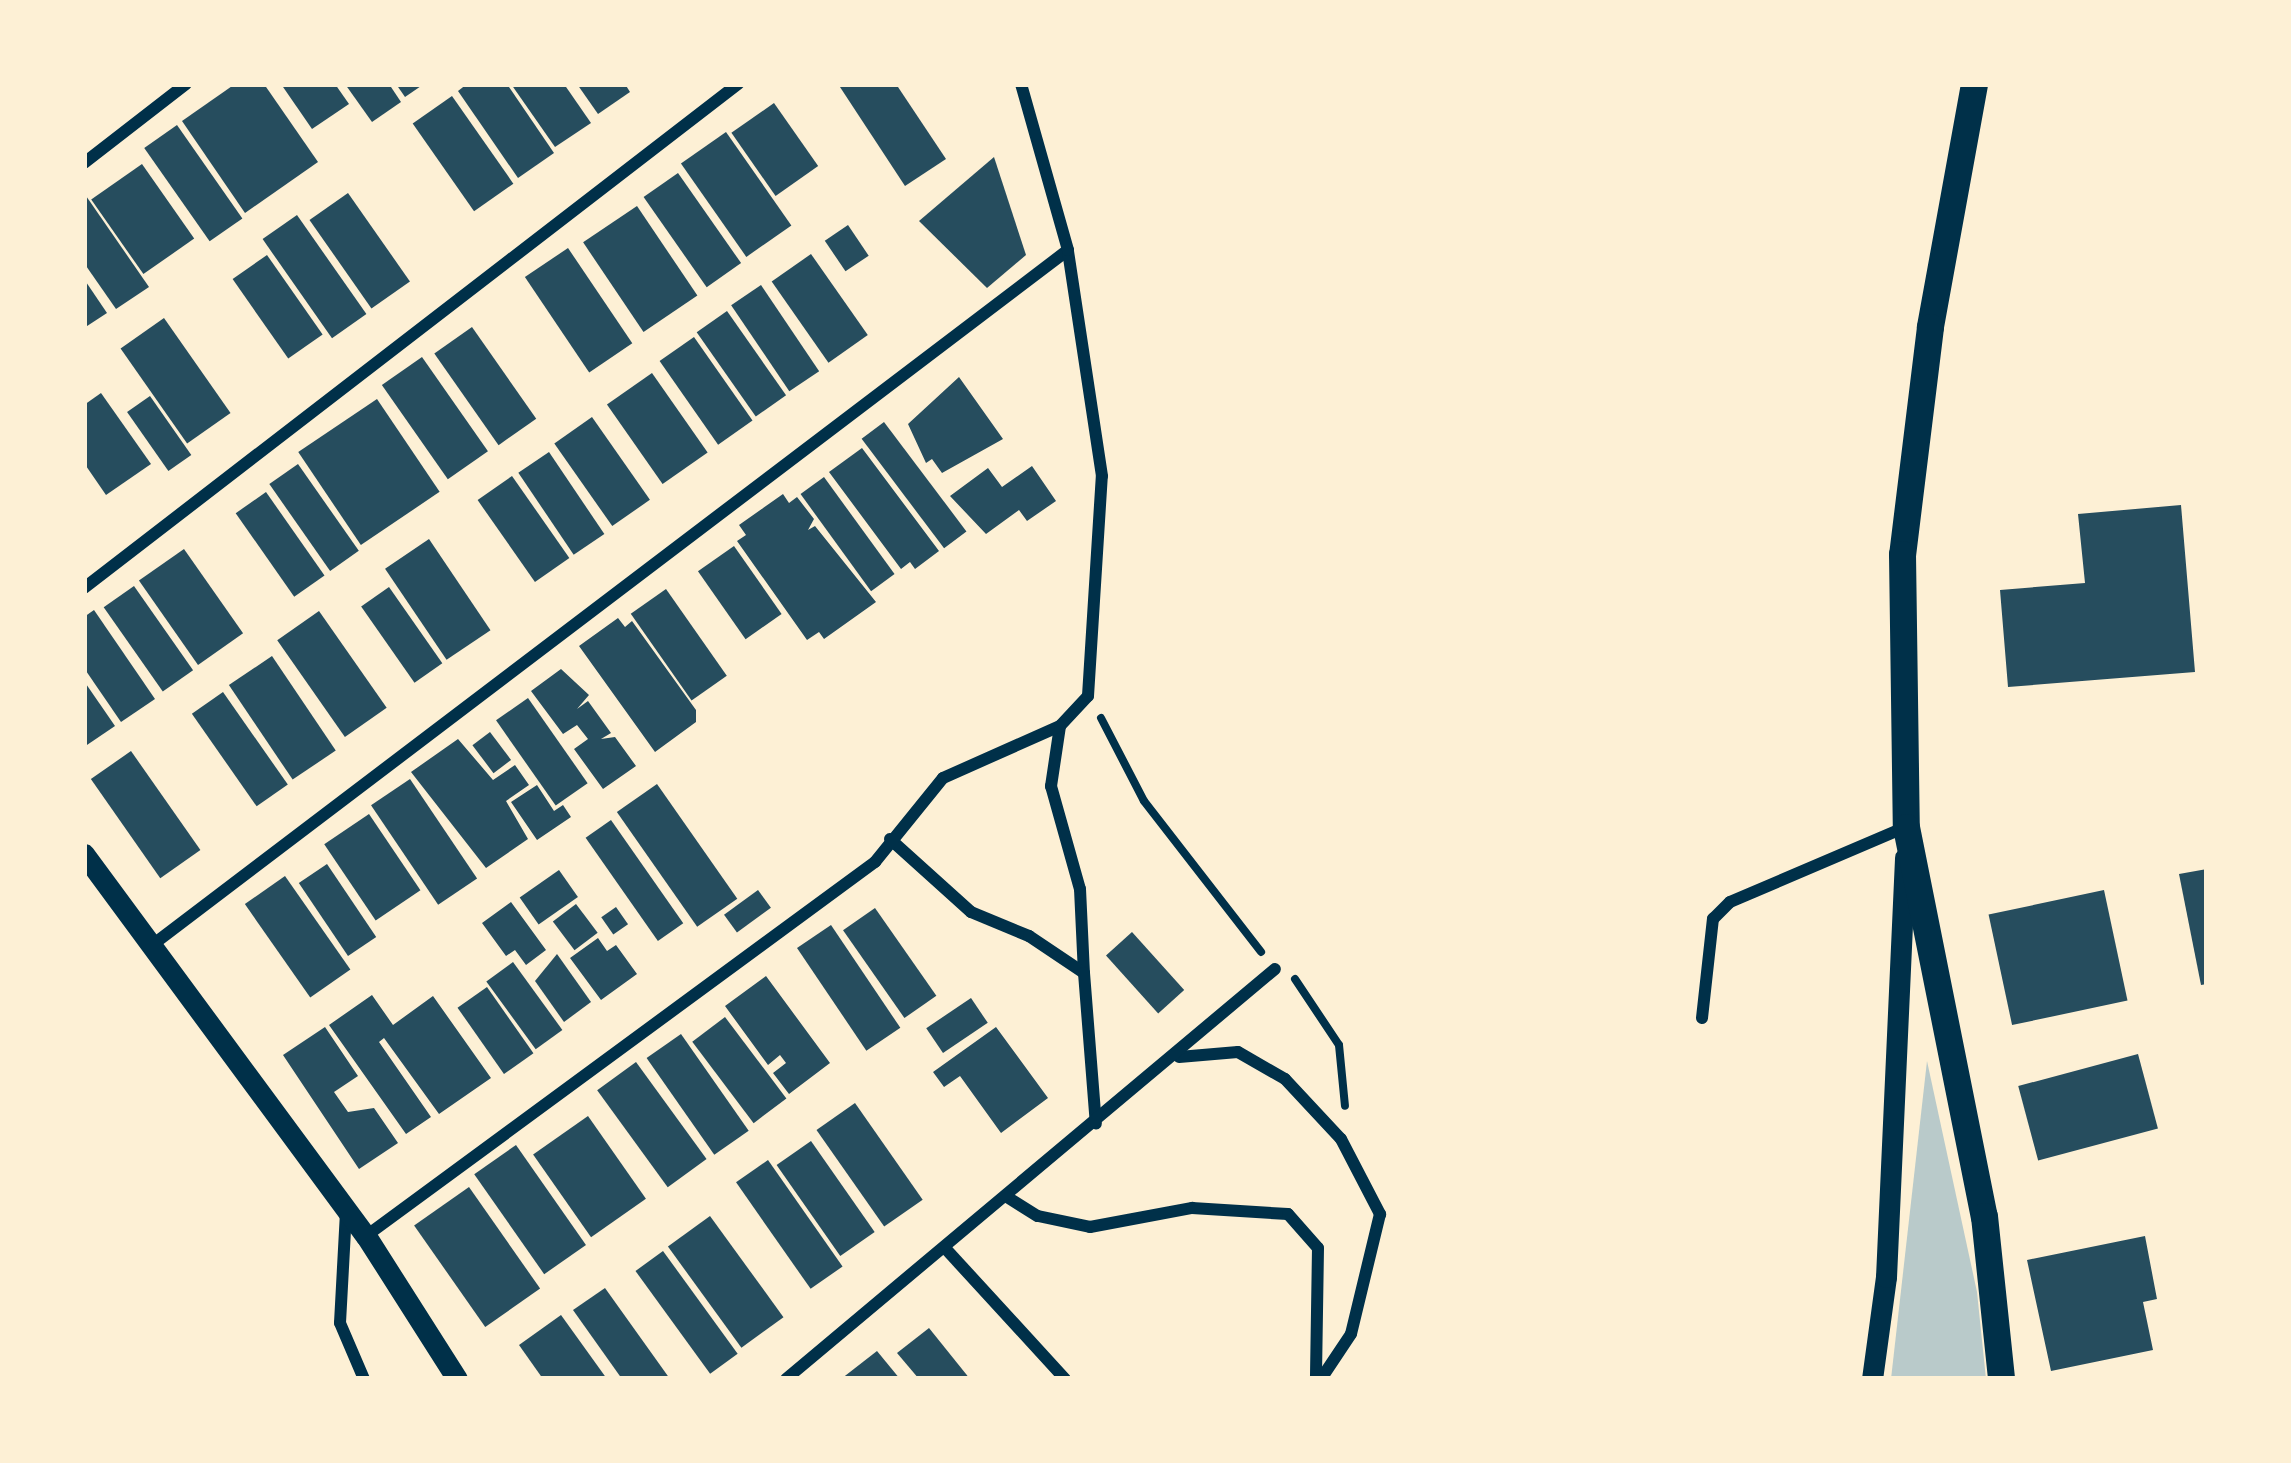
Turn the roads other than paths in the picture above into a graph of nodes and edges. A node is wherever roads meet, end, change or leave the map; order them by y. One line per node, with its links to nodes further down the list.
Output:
1 (186, 84): 5 (street)
2 (738, 84): 7 (street)
3 (1021, 84): 6 (street)
4 (1974, 84): 9 (main road)
5 (84, 163)
6 (1067, 250): 8 (street); 12 (street)
7 (84, 588)
8 (1060, 726): 10 (street); 14 (street)
9 (1906, 827): 15 (street); 27 (street); 28 (main road)
10 (890, 839): 14 (street); 20 (street)
11 (84, 854): 12 (street)
12 (152, 946): 19 (street)
13 (1275, 969): 16 (street)
14 (1084, 973): 17 (street)
15 (1702, 1018)
16 (1178, 1057): 17 (street); 26 (street)
17 (1096, 1124): 18 (street)
18 (1007, 1197): 21 (street); 26 (street)
19 (346, 1209): 20 (street); 22 (street)
20 (366, 1236): 23 (street)
21 (945, 1249): 24 (street); 25 (street)
22 (364, 1379)
23 (457, 1379)
24 (786, 1379)
25 (1065, 1379)
26 (1319, 1379)
27 (1872, 1379)
28 (2000, 1379)

